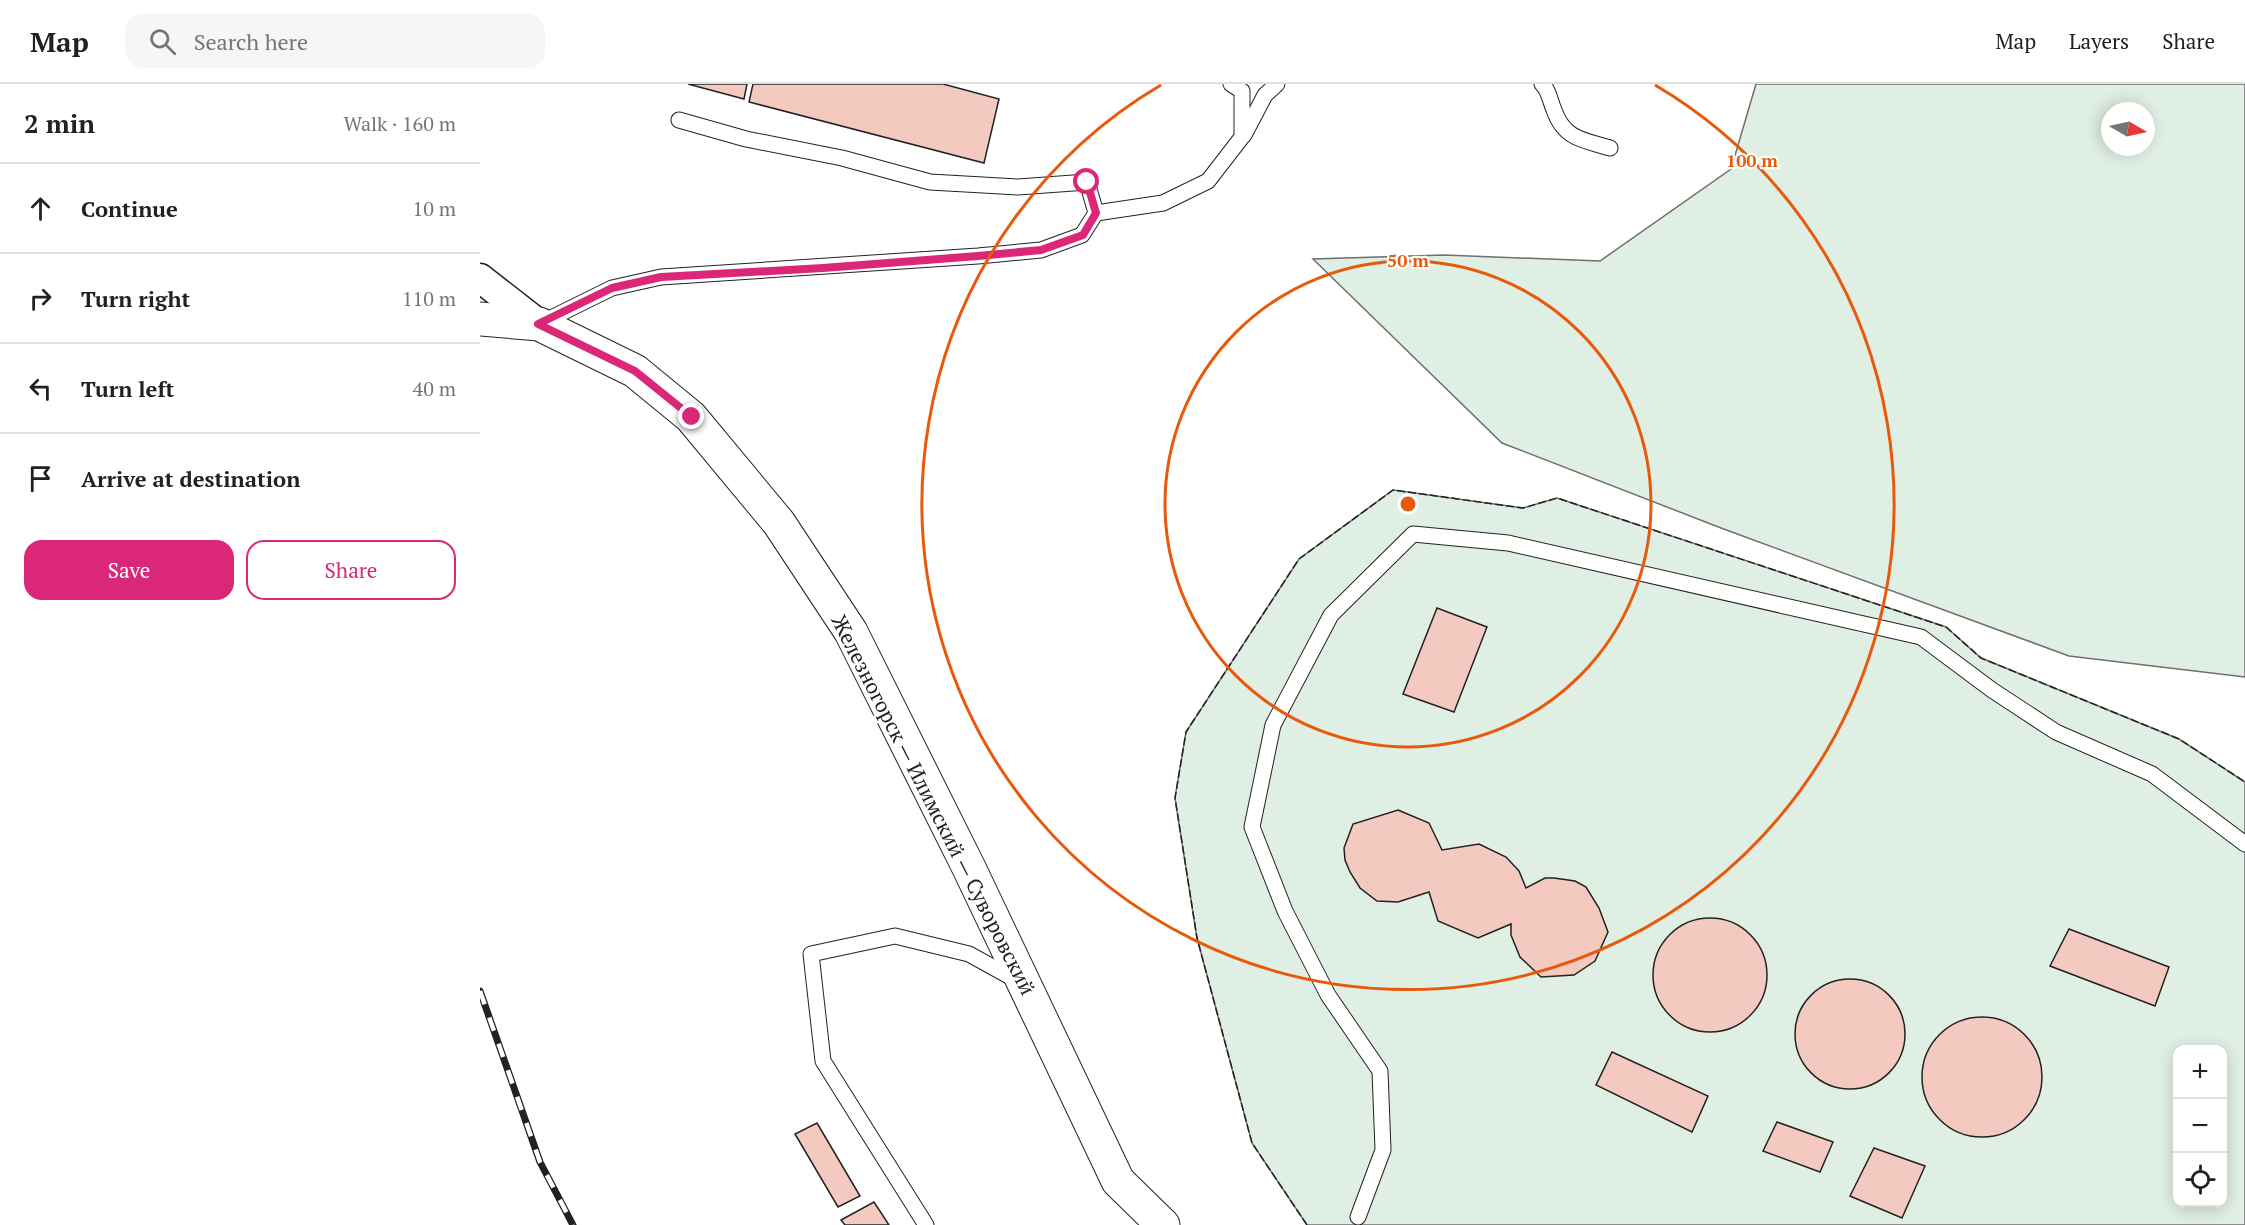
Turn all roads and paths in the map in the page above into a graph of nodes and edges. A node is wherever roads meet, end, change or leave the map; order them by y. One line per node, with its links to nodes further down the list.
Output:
1 (1231, 84): 5 (lane)
2 (1276, 84): 5 (lane)
3 (1542, 84): 6 (lane)
4 (679, 120): 7 (lane)
5 (1242, 137): 7 (lane)
6 (1610, 148)
7 (1096, 213): 10 (lane)
8 (480, 278): 10 (street)
9 (480, 319): 10 (street, Железногорск — Илимский — Суворовский)
10 (538, 324): 12 (street, Железногорск — Илимский — Суворовский)
11 (2245, 844): 13 (lane)
12 (1024, 984): 14 (lane); 15 (street, Железногорск — Илимский — Суворовский)
13 (1358, 1217)
14 (926, 1225)
15 (1163, 1225)

